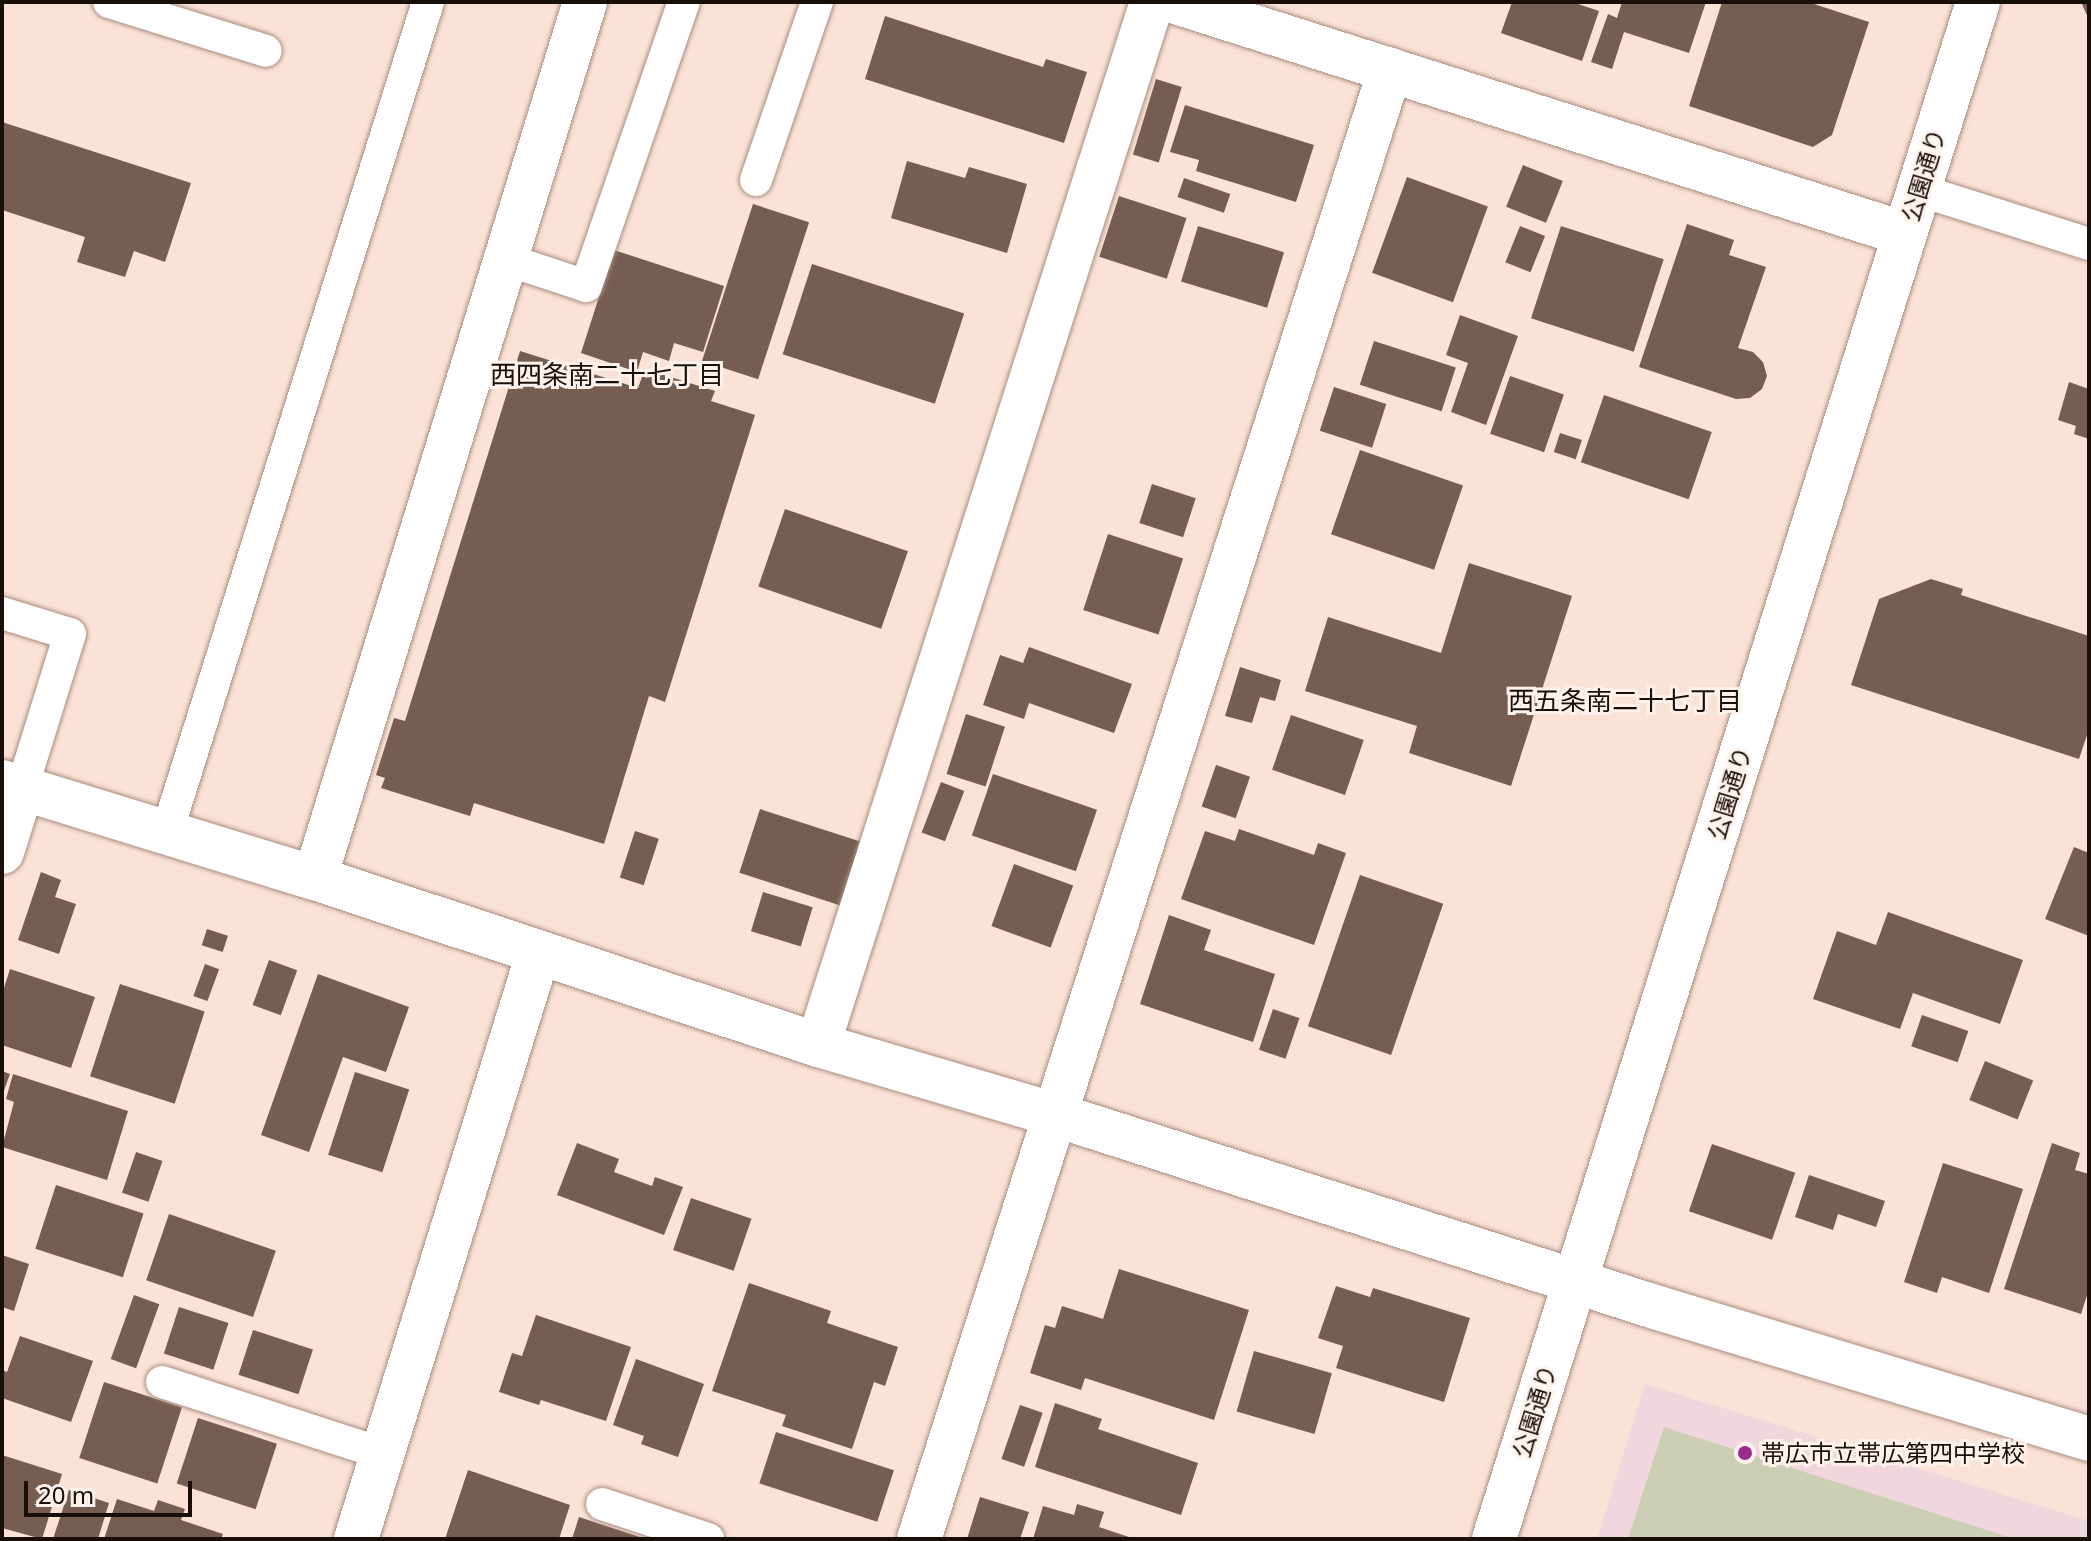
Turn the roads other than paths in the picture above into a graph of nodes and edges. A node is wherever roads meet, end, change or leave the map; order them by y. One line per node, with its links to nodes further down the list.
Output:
1 (109, 2): 9 (lane)
2 (428, 2): 18 (lane)
3 (585, 2): 15 (street)
4 (684, 2): 15 (lane)
5 (817, 2): 11 (lane)
6 (1152, 2): 22 (street)
7 (1176, 2): 10 (street)
8 (1978, 2): 12 (street, 公園通り)
9 (266, 51)
10 (1390, 70): 13 (street); 23 (street)
11 (756, 180)
12 (1919, 190): 13 (street, 公園通り); 14 (lane)
13 (1905, 234): 24 (street, 公園通り)
14 (2089, 244)
15 (505, 259): 20 (street)
16 (2, 613): 17 (lane)
17 (12, 785): 18 (street); 19 (street)
18 (167, 832): 20 (street)
19 (2, 852)
20 (315, 878): 21 (street)
21 (538, 954): 22 (street); 27 (street)
22 (818, 1045): 23 (street)
23 (1053, 1114): 24 (street); 31 (street)
24 (1575, 1281): 26 (street); 32 (street, 公園通り)
25 (162, 1382): 27 (lane)
26 (2088, 1434)
27 (383, 1454): 29 (street)
28 (602, 1504): 30 (lane)
29 (356, 1539)
30 (708, 1539)
31 (919, 1539)
32 (1494, 1539)

